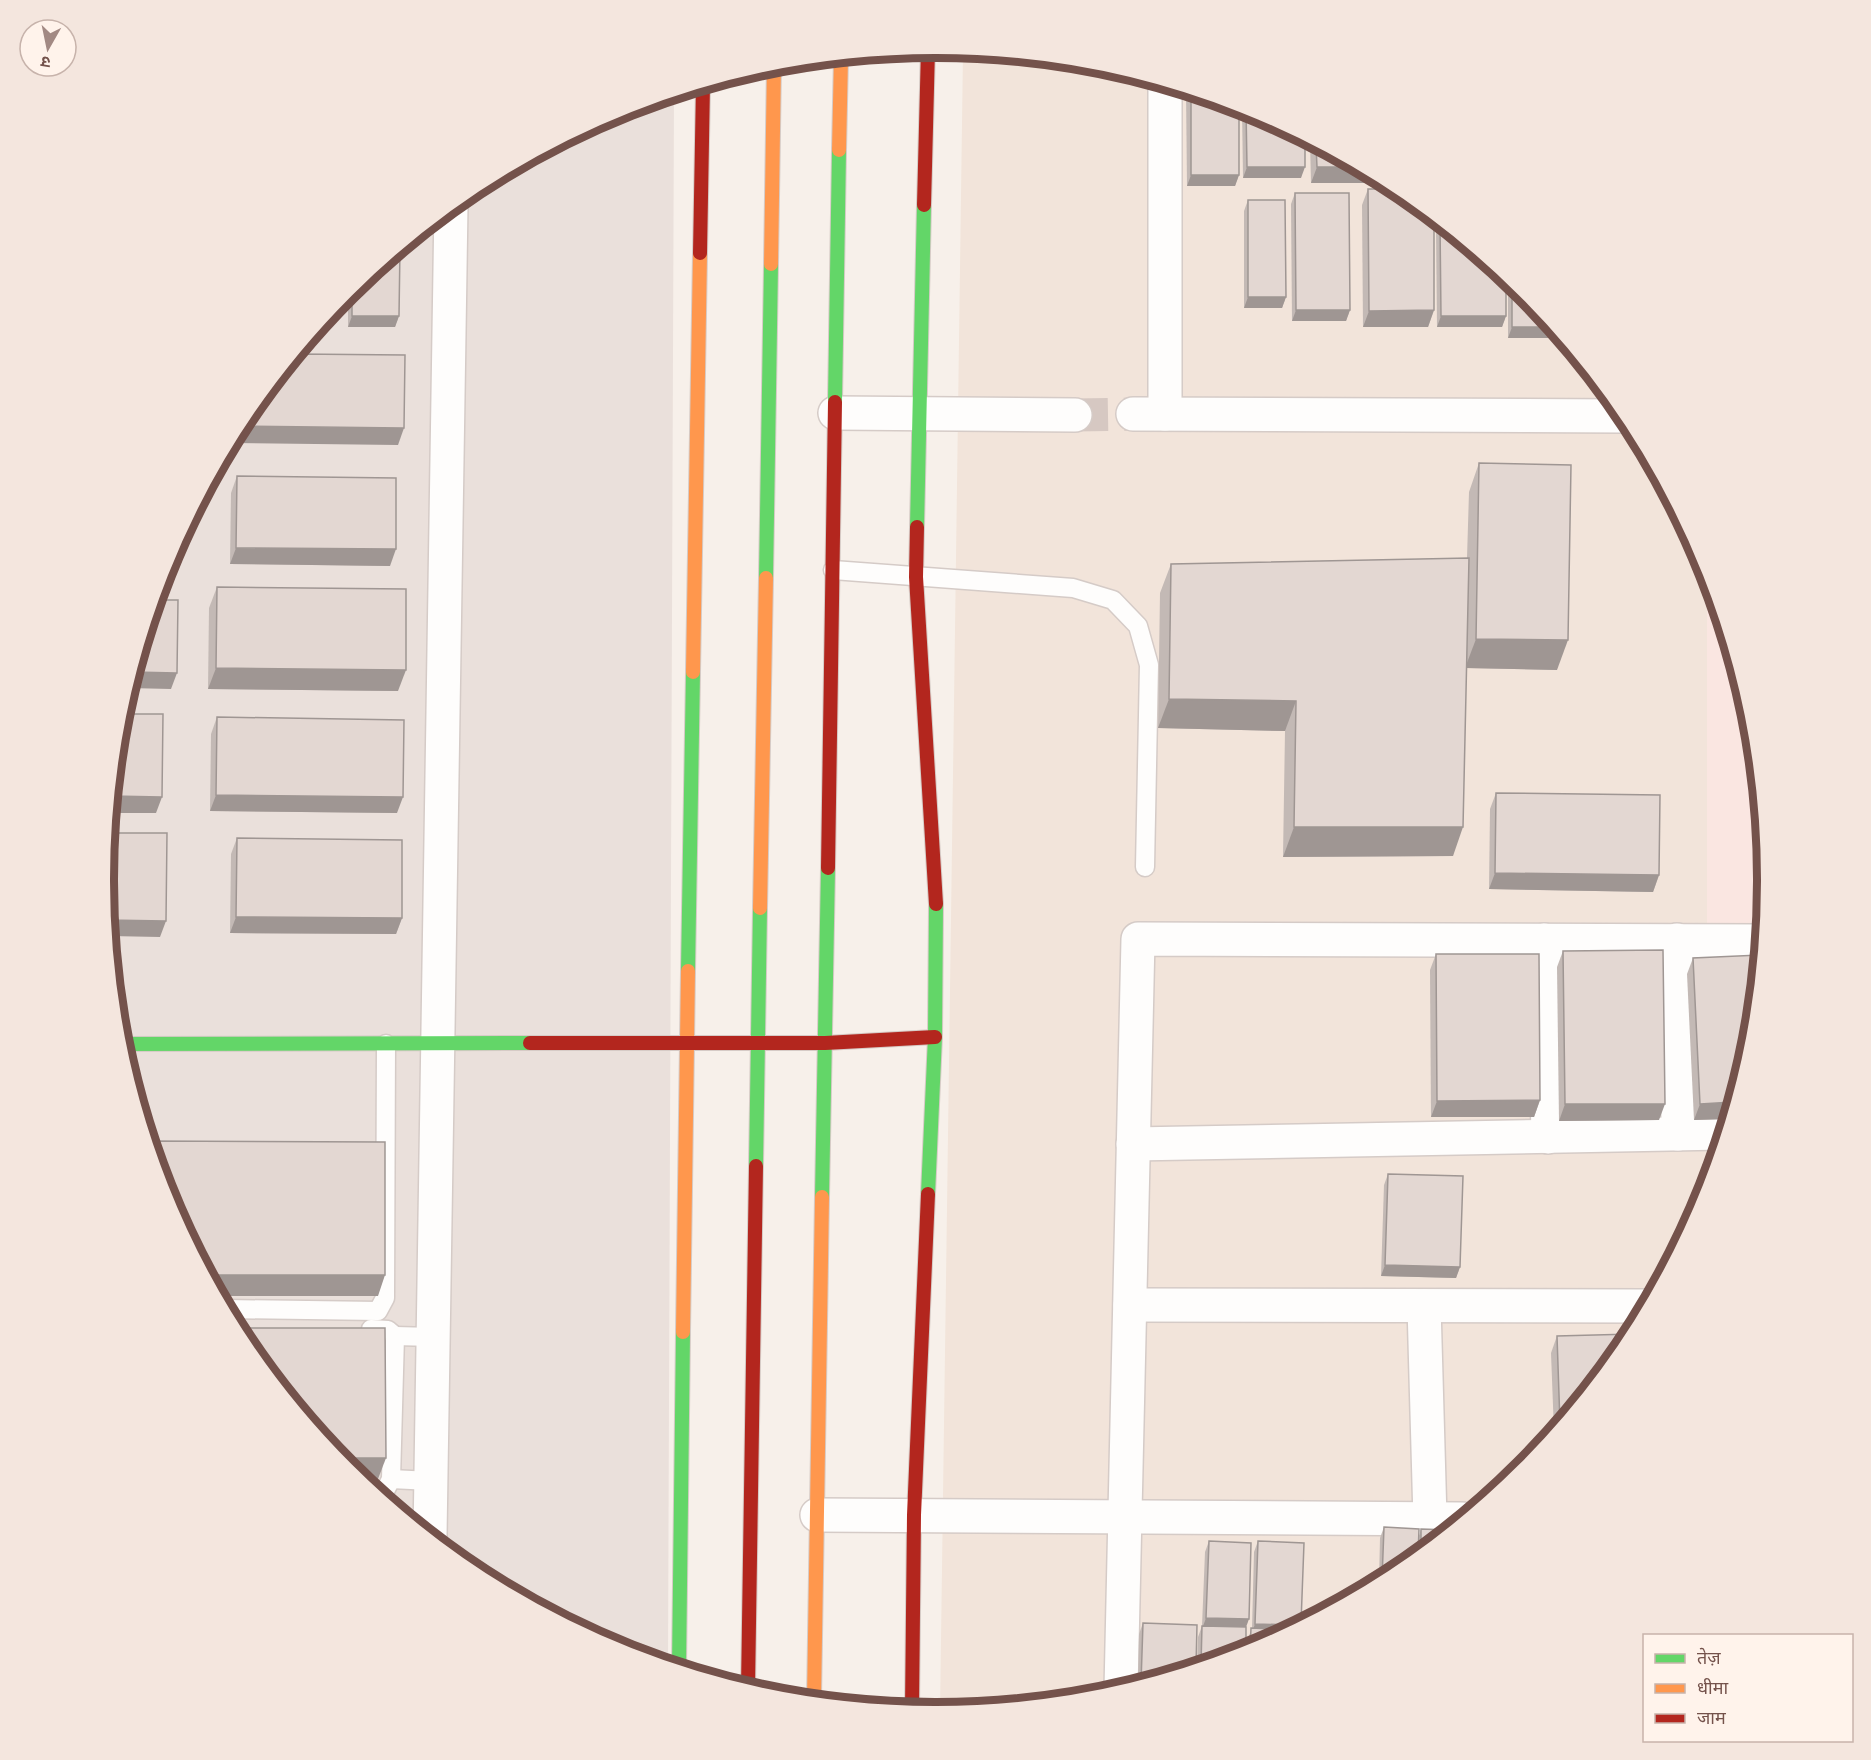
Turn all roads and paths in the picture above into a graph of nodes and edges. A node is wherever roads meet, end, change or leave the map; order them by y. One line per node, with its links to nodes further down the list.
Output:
1 (927, 58): 8 (street)
2 (841, 65): 7 (street)
3 (774, 74): 19 (street)
4 (1165, 91): 10 (street)
5 (703, 92): 18 (street)
6 (451, 217): 23 (street)
7 (835, 413): 8 (street); 11 (street)
8 (921, 414): 9 (street); 12 (street)
9 (1075, 415)
10 (1613, 416)
11 (833, 570): 12 (lane); 20 (street)
12 (916, 577): 13 (lane); 17 (street)
13 (1145, 867)
14 (1544, 940): 15 (street); 26 (street); 27 (street)
15 (1677, 940): 16 (street); 24 (street)
16 (1754, 941)
17 (934, 1037): 20 (street); 39 (street)
18 (687, 1043): 19 (street); 23 (street); 44 (street)
19 (758, 1043): 20 (street); 45 (street)
20 (825, 1043): 38 (street)
21 (131, 1044): 22 (street)
22 (386, 1044): 23 (street); 31 (lane)
23 (438, 1044): 34 (street)
24 (1678, 1134): 25 (street); 26 (street)
25 (1716, 1134)
26 (1548, 1137): 27 (street)
27 (1133, 1144): 28 (street)
28 (1130, 1305): 29 (street); 40 (street)
29 (1424, 1306): 30 (street); 41 (street)
30 (1638, 1306)
31 (235, 1309)
32 (370, 1329): 33 (lane)
33 (395, 1336): 34 (lane); 35 (lane)
34 (433, 1337): 36 (street)
35 (391, 1479): 36 (lane); 37 (lane)
36 (431, 1481): 43 (street)
37 (386, 1490)
38 (817, 1515): 39 (street); 47 (street)
39 (914, 1515): 40 (street); 48 (street)
40 (1125, 1517): 41 (street); 46 (street)
41 (1430, 1519): 42 (street)
42 (1452, 1519)
43 (430, 1528)
44 (679, 1660)
45 (748, 1680)
46 (1121, 1680)
47 (814, 1692)
48 (912, 1701)

